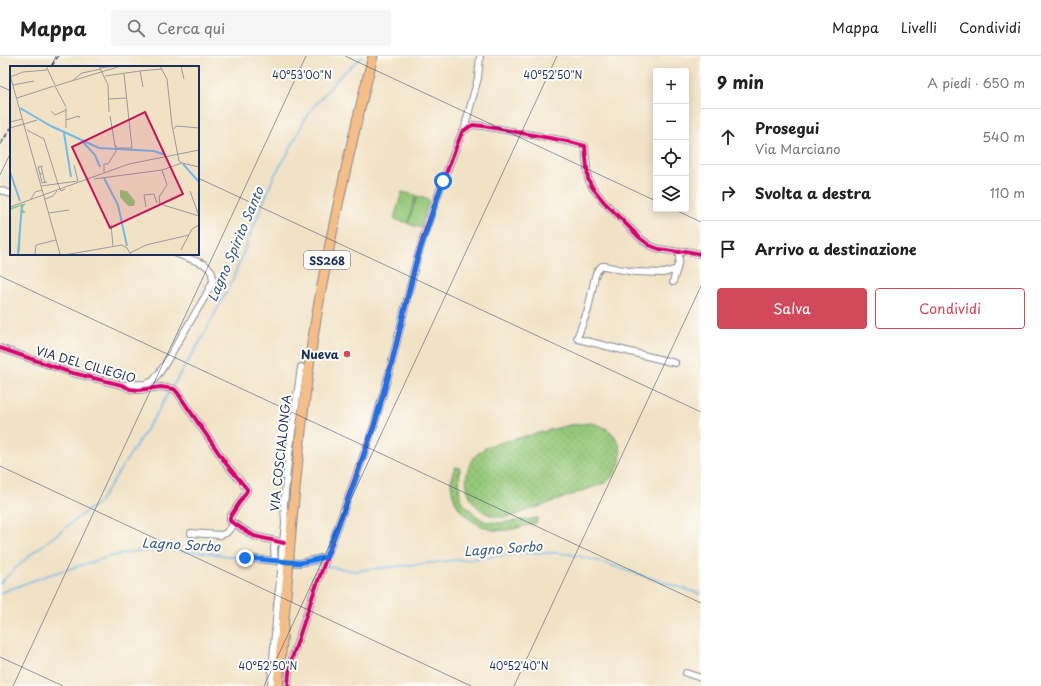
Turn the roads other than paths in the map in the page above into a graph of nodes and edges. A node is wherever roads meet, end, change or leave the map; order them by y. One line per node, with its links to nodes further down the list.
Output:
1 (374, 56): 19 (highway, SS268)
2 (480, 56): 3 (street)
3 (465, 129): 6 (street); 20 (street)
4 (0, 190): 5 (street)
5 (10, 194)
6 (679, 252): 7 (street); 9 (street)
7 (701, 253)
8 (180, 255): 14 (street)
9 (677, 269): 10 (street); 12 (street)
10 (672, 282)
11 (0, 348): 14 (street, VIA DEL CILIEGIO)
12 (675, 363)
13 (301, 367): 18 (street, VIA COSCIALONGA)
14 (122, 386): 15 (street, VIA DEL CILIEGIO)
15 (234, 524): 16 (street); 17 (street)
16 (190, 533)
17 (276, 541): 18 (street); 22 (street)
18 (284, 543): 19 (street, VIA COSCIALONGA)
19 (286, 553): 23 (highway, SS268, bridge)
20 (326, 557): 22 (street); 28 (street)
21 (245, 558): 22 (street)
22 (275, 561)
23 (284, 572): 26 (street); 27 (highway, SS268)
24 (686, 673): 25 (street)
25 (701, 678)
26 (271, 686)
27 (278, 686)
28 (288, 686)

